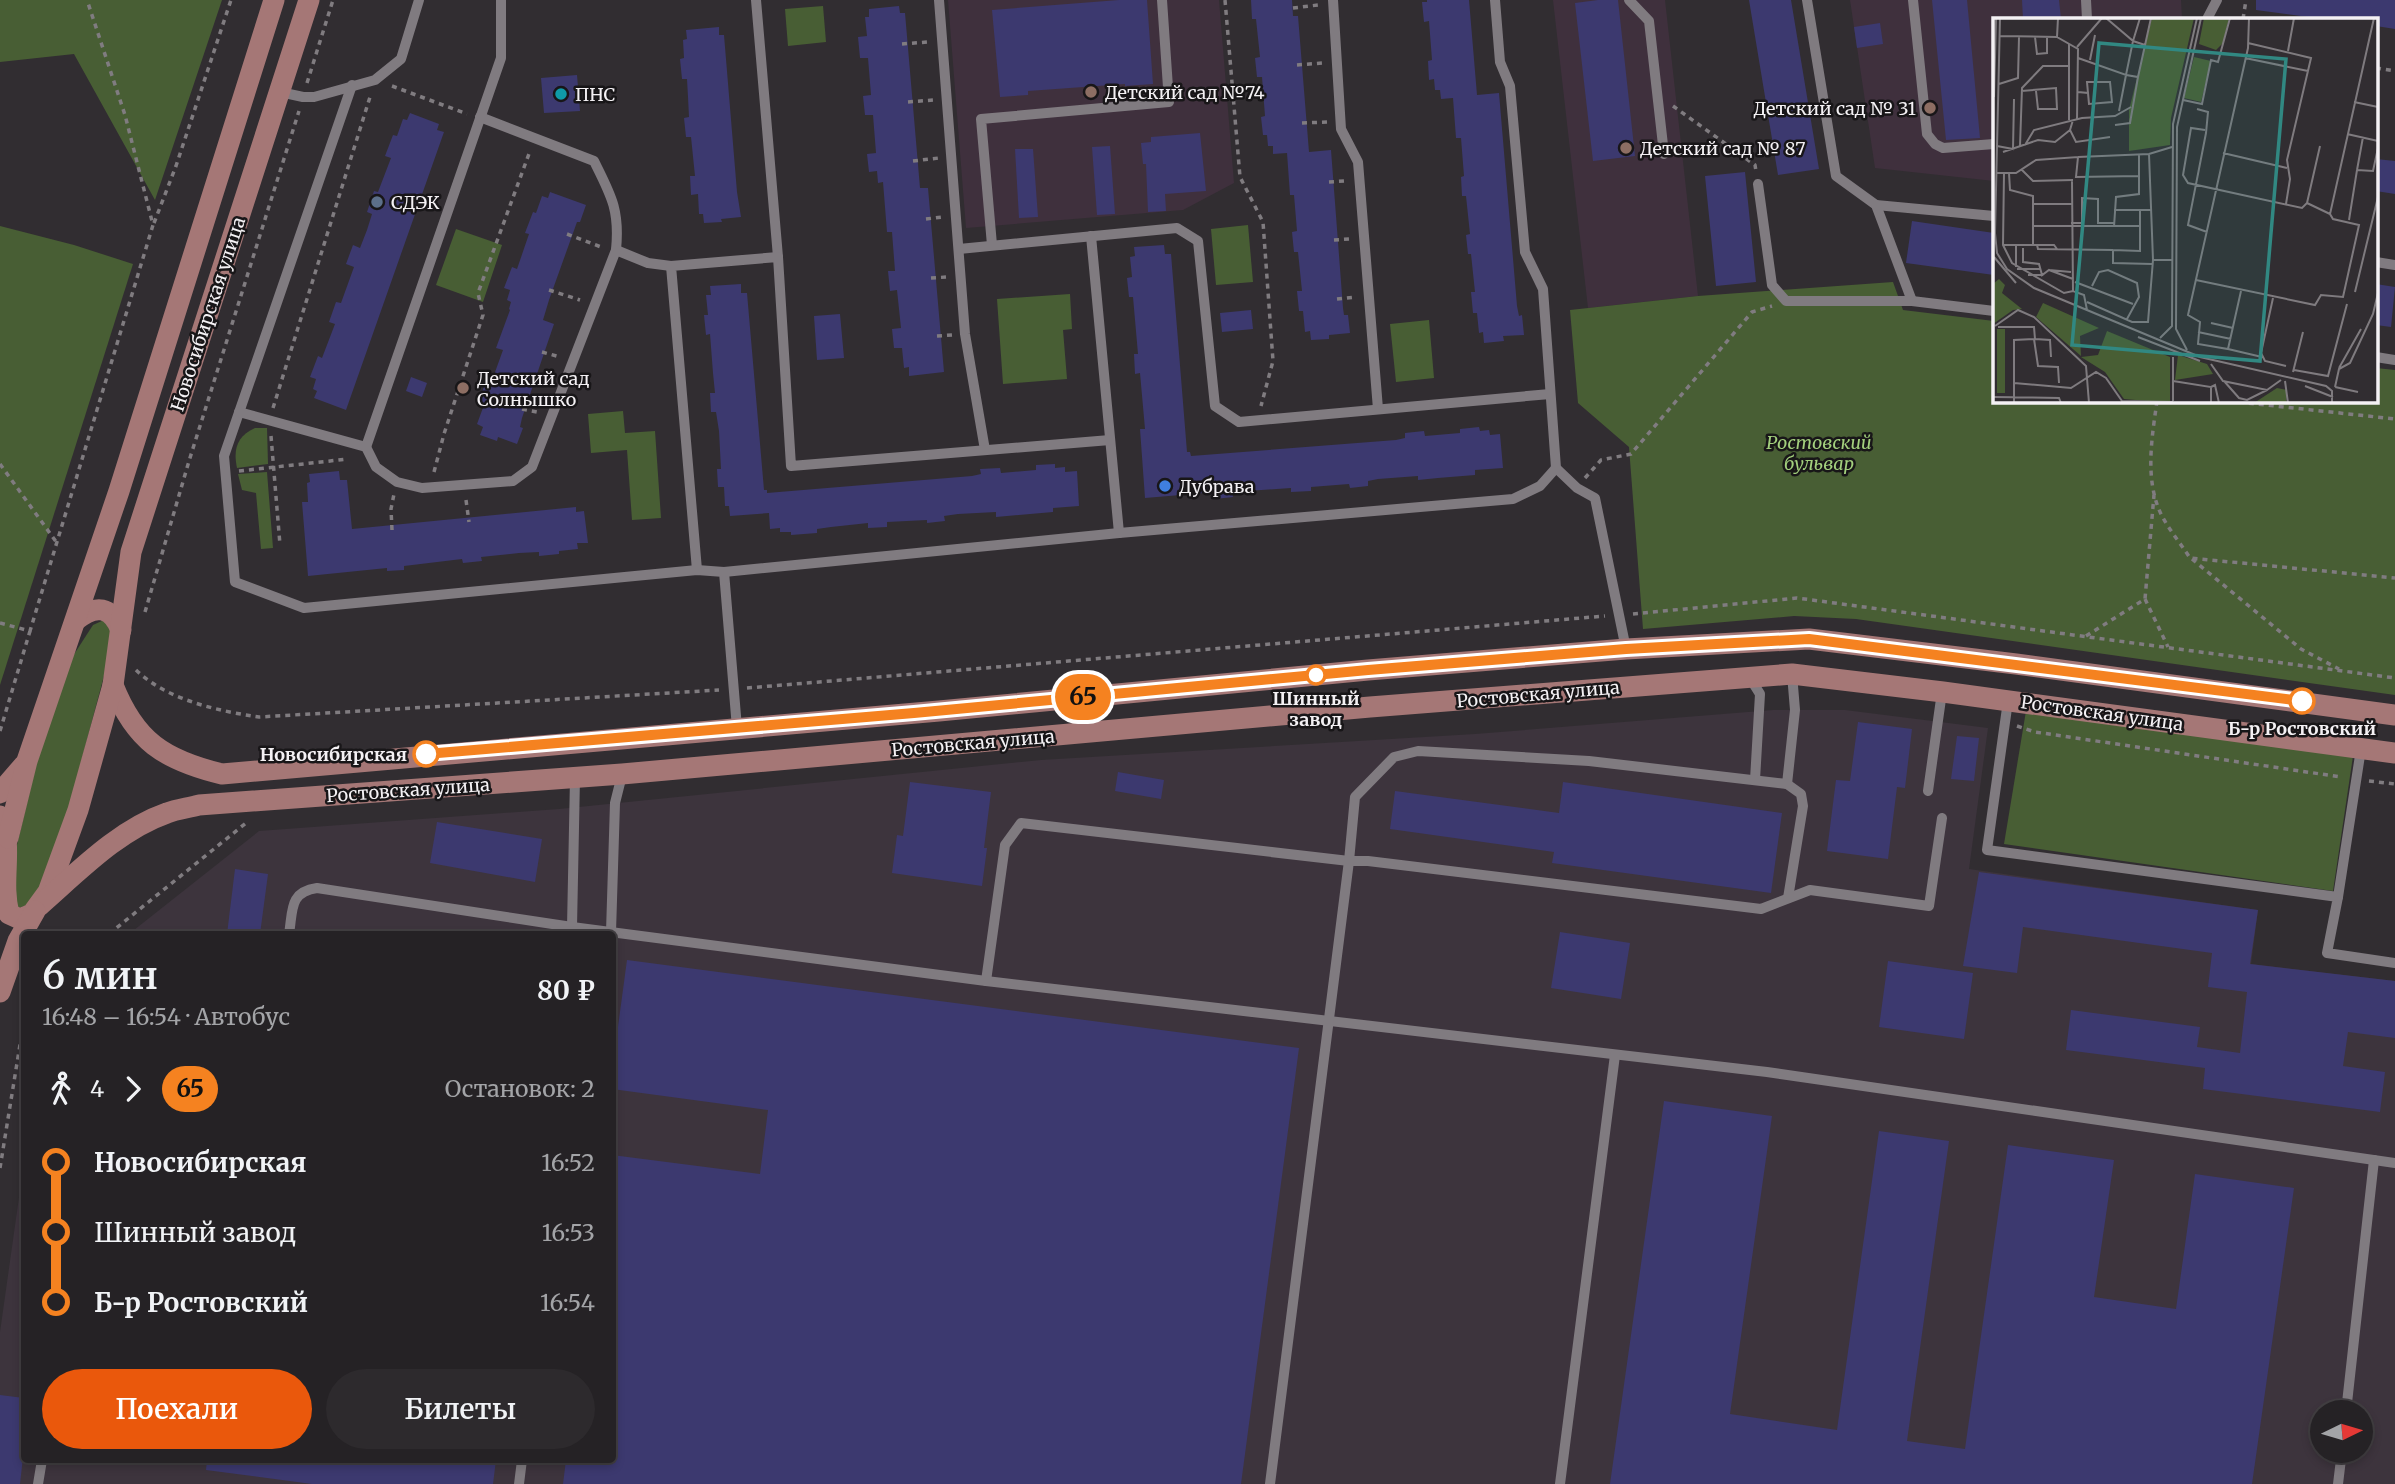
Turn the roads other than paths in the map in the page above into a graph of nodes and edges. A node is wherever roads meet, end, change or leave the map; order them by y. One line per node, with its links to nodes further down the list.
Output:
1 (274, 0): 17 (street, Новосибирская улица)
2 (309, 0): 19 (street, Новосибирская улица)
3 (419, 0): 18 (lane)
4 (501, 0): 20 (lane)
5 (756, 0): 30 (lane)
6 (939, 0): 28 (lane)
7 (1162, 0): 27 (lane)
8 (1495, 0): 34 (lane)
9 (1629, 0): 22 (lane)
10 (1807, 0): 24 (lane)
11 (1913, 0): 21 (lane)
12 (2086, 0): 15 (lane)
13 (2217, 0): 16 (lane)
14 (1333, 2): 35 (lane)
15 (2087, 18)
16 (2208, 18)
17 (247, 82): 19 (street); 44 (street, Новосибирская улица)
18 (352, 85): 19 (lane); 36 (lane)
19 (279, 91): 45 (street, Новосибирская улица)
20 (479, 117): 29 (lane); 39 (lane)
21 (1993, 144)
22 (1664, 154)
23 (1758, 184): 32 (lane)
24 (1876, 205): 25 (lane); 32 (lane)
25 (1993, 216)
26 (1091, 236): 27 (lane); 35 (lane); 37 (lane)
27 (992, 245): 28 (lane)
28 (959, 248): 38 (lane)
29 (615, 251): 31 (lane); 39 (lane)
30 (778, 257): 31 (lane); 38 (lane)
31 (671, 266): 42 (lane)
32 (1912, 301): 33 (lane)
33 (1993, 311)
34 (1550, 394): 35 (lane); 40 (lane)
35 (1378, 410)
36 (239, 412): 39 (lane); 42 (lane)
37 (1110, 440): 38 (lane); 41 (lane)
38 (985, 450)
39 (368, 451)
40 (1556, 468): 41 (lane); 47 (lane)
41 (1119, 533): 43 (lane)
42 (697, 570): 43 (lane)
43 (724, 572): 54 (lane)
44 (76, 620): 45 (street); 57 (street, Новосибирская улица)
45 (121, 630): 50 (street, Новосибирская улица)
46 (1791, 640): 47 (street, Ростовская улица); 48 (street); 53 (street, Ростовская улица)
47 (1626, 649): 54 (street, Ростовская улица)
48 (1792, 674): 49 (street, Ростовская улица); 51 (street, Ростовская улица); 62 (lane)
49 (1750, 678): 58 (street, Ростовская улица); 61 (lane)
50 (113, 685): 54 (street, Ростовская улица); 72 (street, Новосибирская улица)
51 (1942, 692): 52 (street, Ростовская улица); 63 (lane)
52 (2008, 701): 55 (street, Ростовская улица); 70 (lane)
53 (2395, 715)
54 (737, 729): 58 (street)
55 (2362, 748): 56 (street, Ростовская улица); 70 (lane)
56 (2395, 753)
57 (27, 761): 64 (street); 67 (street)
58 (740, 764): 59 (street, Ростовская улица)
59 (622, 774): 60 (street, Ростовская улица); 77 (lane)
60 (575, 778): 72 (street, Ростовская улица); 73 (lane)
61 (1755, 780): 62 (lane); 68 (lane)
62 (1787, 785): 71 (lane)
63 (1928, 791)
64 (0, 793)
65 (0, 816): 67 (street)
66 (1942, 818): 71 (lane)
67 (7, 845): 69 (street); 72 (street)
68 (1349, 861): 71 (lane); 81 (lane); 83 (lane)
69 (0, 868)
70 (2338, 897): 80 (lane)
71 (1788, 898)
72 (38, 908): 74 (street, Новосибирская улица)
73 (572, 928): 75 (lane); 76 (lane)
74 (24, 931)
75 (290, 931)
76 (590, 931)
77 (611, 931)
78 (616, 933): 81 (lane)
79 (21, 936): 82 (street, Новосибирская улица)
80 (2395, 963)
81 (986, 981): 83 (lane)
82 (0, 992)
83 (1328, 1022): 84 (lane); 93 (lane)
84 (1615, 1055): 85 (lane); 94 (lane)
85 (2375, 1160): 86 (lane); 87 (lane)
86 (2395, 1163)
87 (2347, 1400)
88 (42, 1463): 91 (lane)
89 (522, 1463): 92 (lane)
90 (2341, 1463): 95 (lane)
91 (38, 1484)
92 (519, 1484)
93 (1270, 1484)
94 (1560, 1484)
95 (2338, 1484)

